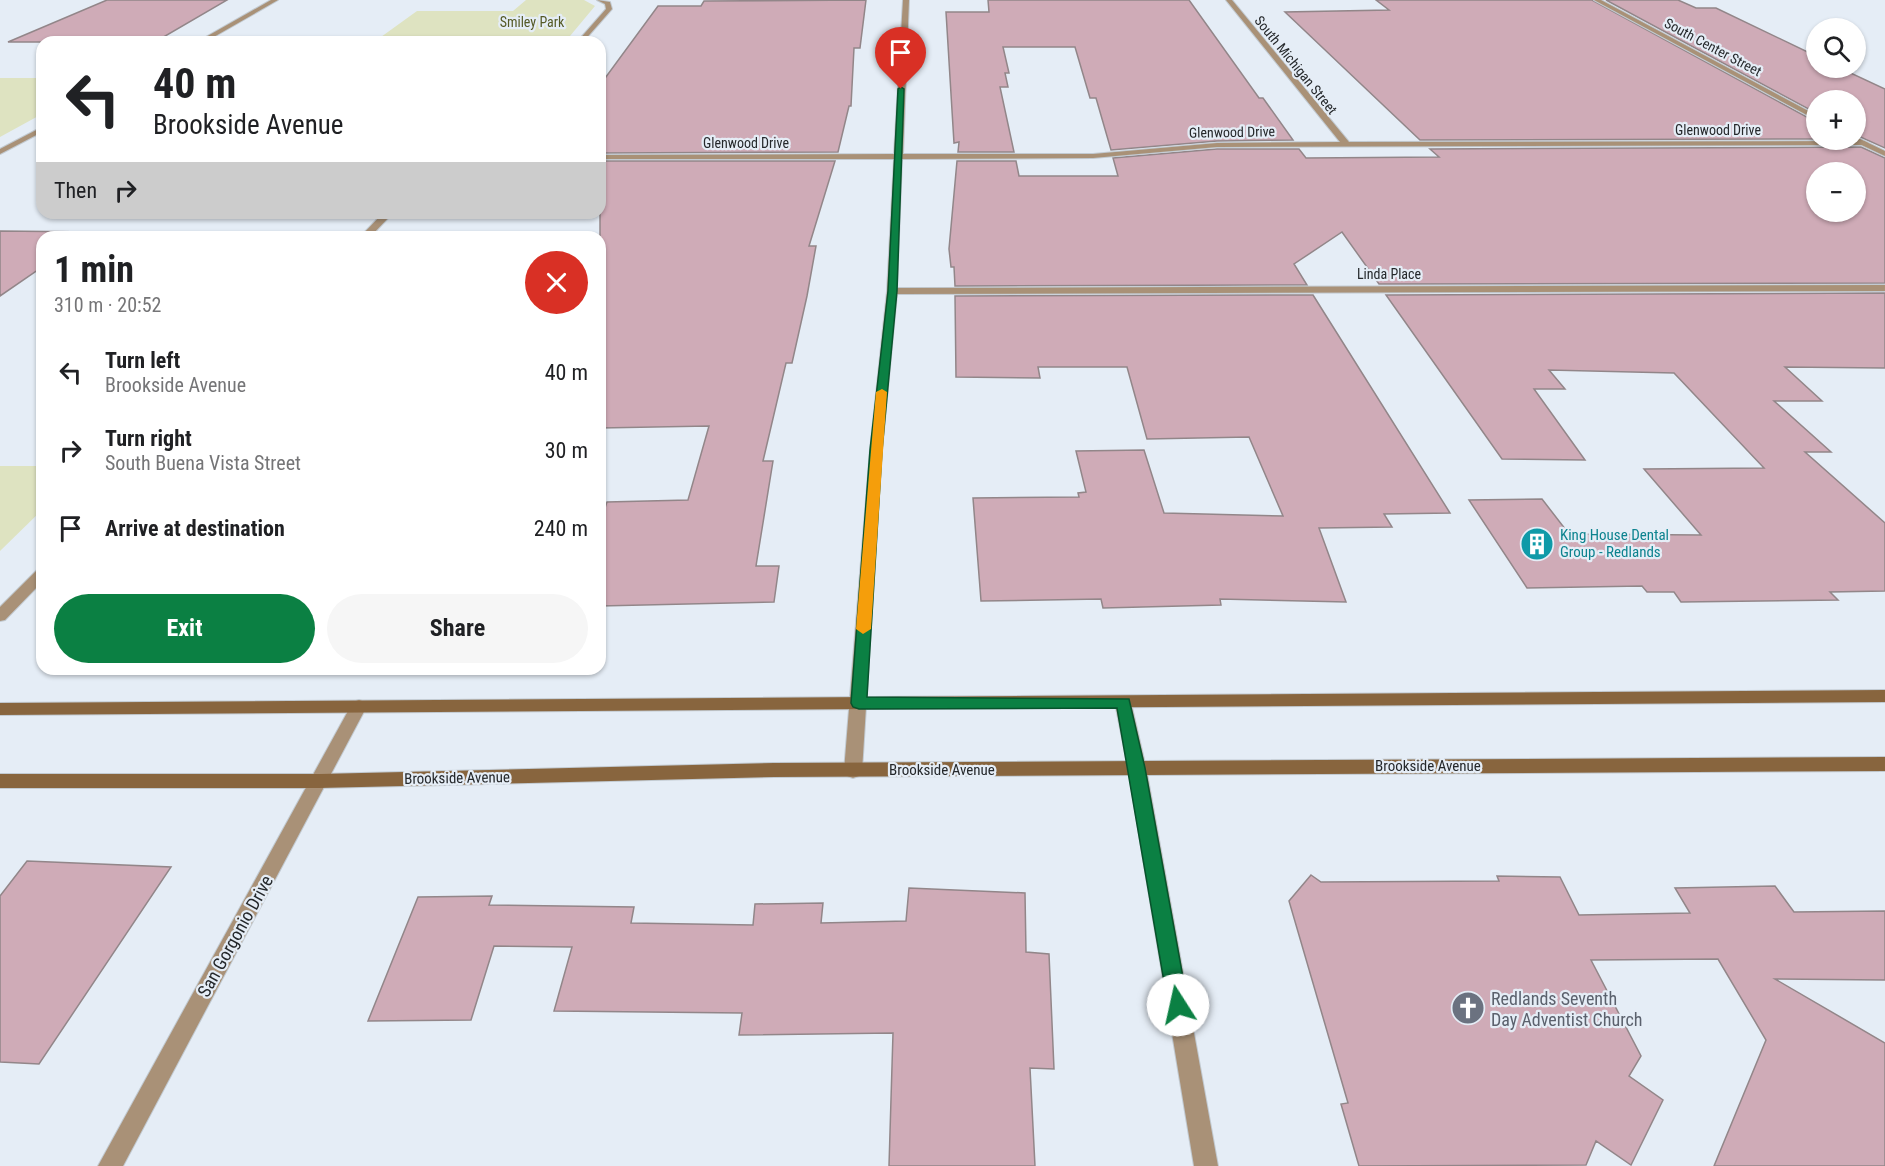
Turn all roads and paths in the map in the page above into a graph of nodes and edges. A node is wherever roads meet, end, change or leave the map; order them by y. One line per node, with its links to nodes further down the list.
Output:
1 (275, 0): 6 (street)
2 (600, 0): 7 (street)
3 (906, 0): 15 (street)
4 (1229, 0): 11 (street, South Michigan Street)
5 (1597, 0): 8 (street, South Center Street)
6 (211, 36)
7 (585, 36)
8 (1806, 113)
9 (36, 132): 13 (street)
10 (1806, 143): 11 (street, Glenwood Drive)
11 (1346, 144): 15 (street, Glenwood Drive)
12 (1866, 144): 14 (street)
13 (0, 152)
14 (1885, 154)
15 (898, 156): 16 (street, Glenwood Drive); 20 (street)
16 (606, 157)
17 (382, 219): 18 (street)
18 (370, 231)
19 (1885, 288): 20 (street, Linda Place)
20 (892, 291): 24 (street)
21 (36, 579): 22 (street)
22 (0, 616)
23 (1885, 696): 25 (main road)
24 (859, 703): 25 (main road); 26 (main road); 30 (street)
25 (1124, 703): 29 (street)
26 (359, 706): 27 (main road); 32 (street, San Gorgonio Drive)
27 (0, 709)
28 (1885, 764): 29 (main road, Brookside Avenue)
29 (1137, 768): 30 (main road, Brookside Avenue); 34 (street)
30 (853, 771): 32 (main road, Brookside Avenue)
31 (0, 781): 32 (main road, Brookside Avenue)
32 (319, 781): 33 (street, San Gorgonio Drive)
33 (110, 1166)
34 (1206, 1166)

